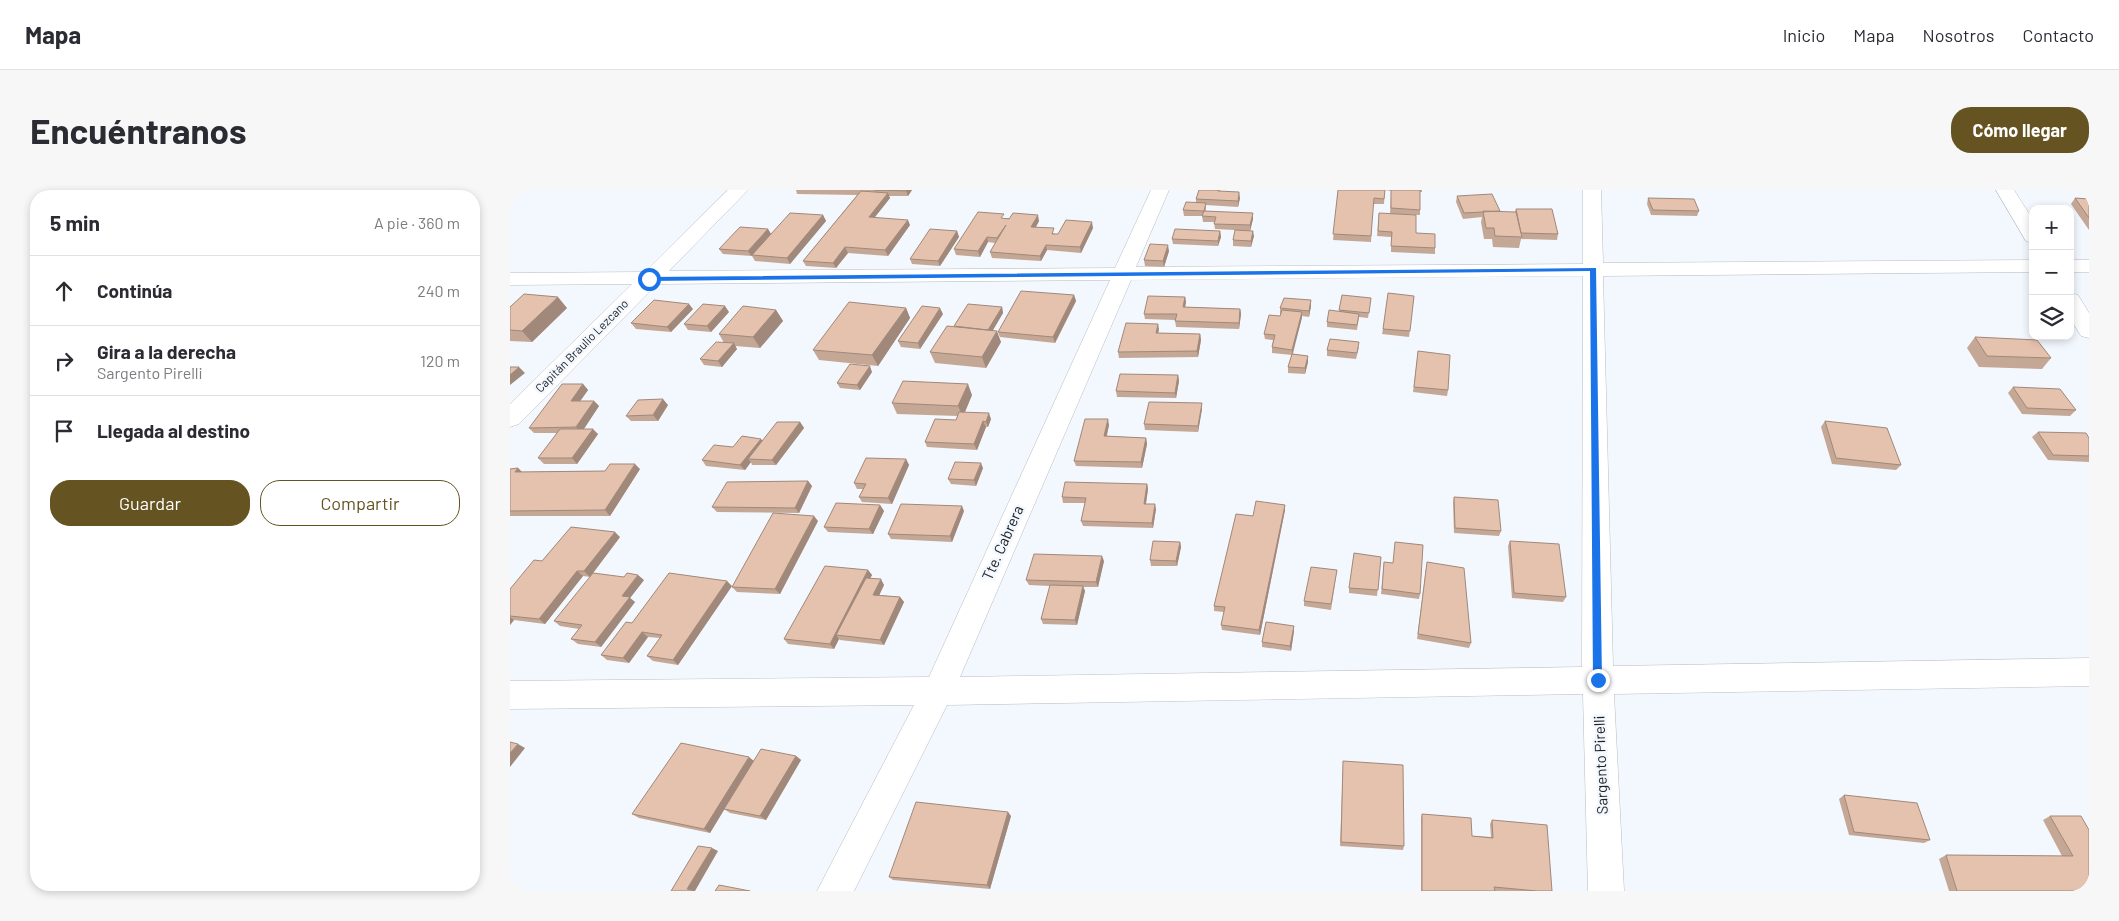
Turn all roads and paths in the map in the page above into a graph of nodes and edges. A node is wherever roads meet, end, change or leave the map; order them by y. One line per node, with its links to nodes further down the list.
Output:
1 (738, 190): 11 (street, Capitán Braulio Lezcano)
2 (1160, 190): 10 (street, Tte. Cabrera)
3 (1592, 190): 9 (street, Sargento Pirelli)
4 (2004, 190): 5 (street)
5 (2029, 231)
6 (2029, 266): 9 (street)
7 (2074, 266): 8 (street)
8 (2089, 266)
9 (1593, 270): 10 (street); 17 (street, Sargento Pirelli)
10 (1124, 274): 11 (street); 18 (street, Tte. Cabrera)
11 (649, 279): 12 (street); 15 (street, Capitán Braulio Lezcano)
12 (510, 280)
13 (2074, 307): 14 (street)
14 (2089, 331)
15 (510, 418)
16 (2089, 672): 17 (street)
17 (1598, 680): 18 (street); 21 (street, Sargento Pirelli)
18 (938, 691): 19 (street); 20 (street, Tte. Cabrera)
19 (510, 695)
20 (835, 891)
21 (1606, 891)

